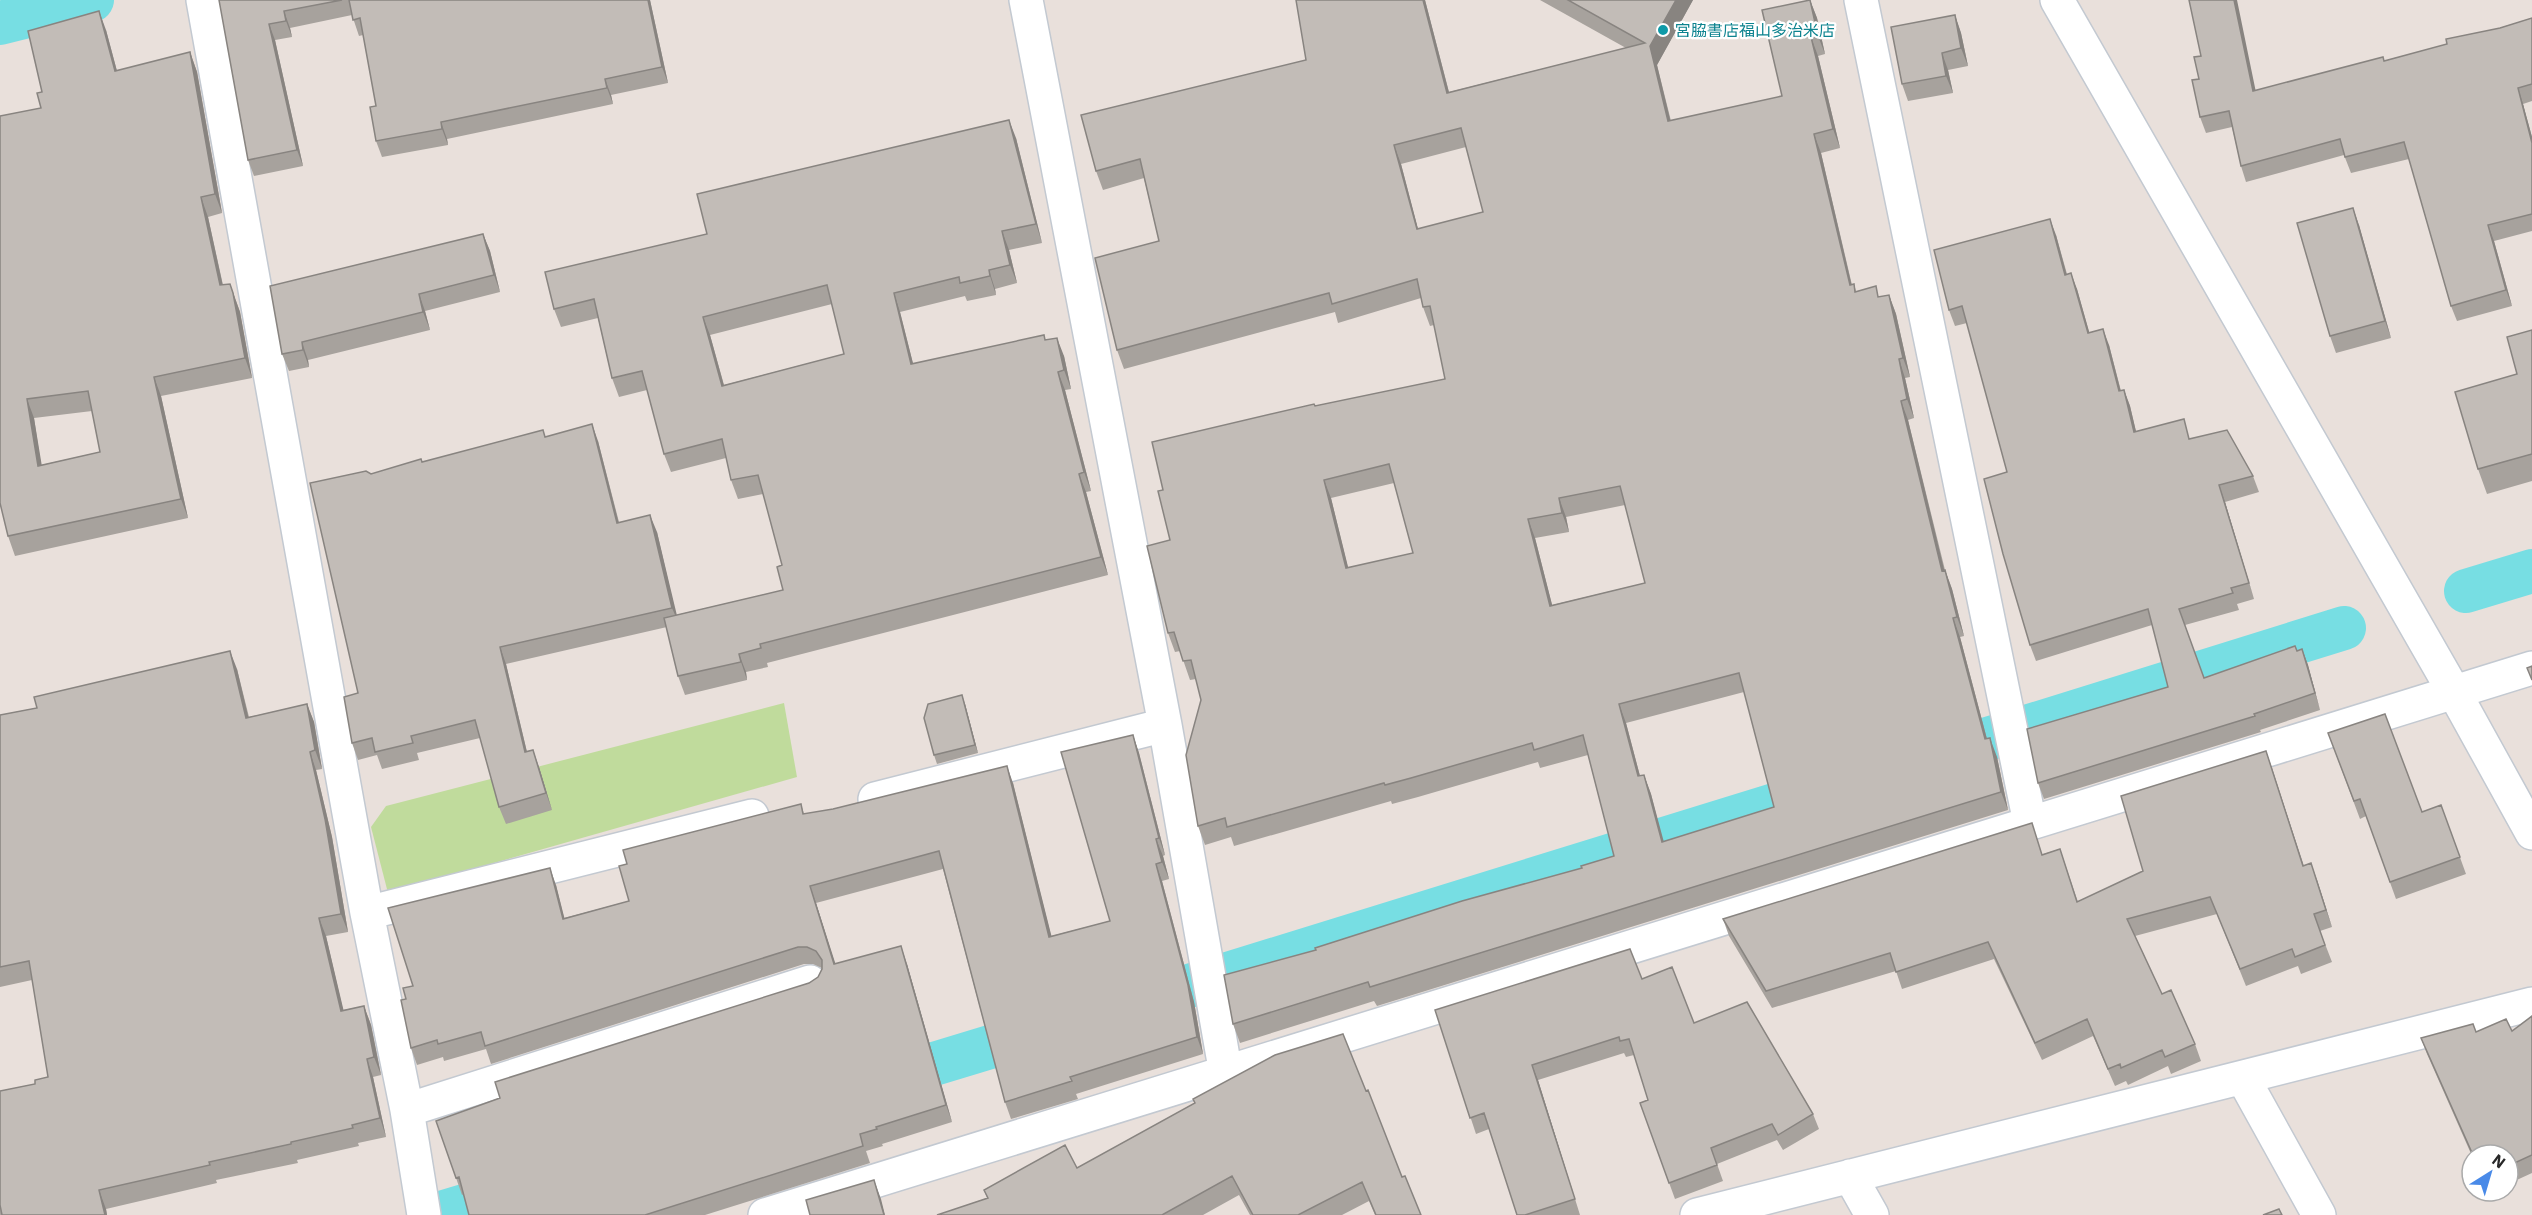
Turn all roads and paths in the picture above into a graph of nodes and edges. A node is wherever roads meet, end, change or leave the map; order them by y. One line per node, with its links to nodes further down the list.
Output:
1 (203, 0): 12 (street)
2 (1026, 0): 7 (street)
3 (1861, 0): 10 (street)
4 (2058, 0): 6 (street)
5 (2532, 668): 6 (street)
6 (2454, 692): 10 (street); 11 (street)
7 (1165, 725): 8 (street); 15 (street)
8 (875, 799)
9 (776, 811): 12 (street)
10 (2030, 823): 15 (street)
11 (2532, 833)
12 (367, 913): 17 (street)
13 (810, 982): 17 (street)
14 (2532, 1004): 16 (street)
15 (1226, 1074): 20 (street)
16 (2243, 1078): 18 (street); 23 (street)
17 (407, 1110): 19 (street)
18 (1850, 1176): 21 (street); 22 (street)
19 (424, 1215)
20 (765, 1215)
21 (1697, 1215)
22 (1872, 1215)
23 (2319, 1215)

